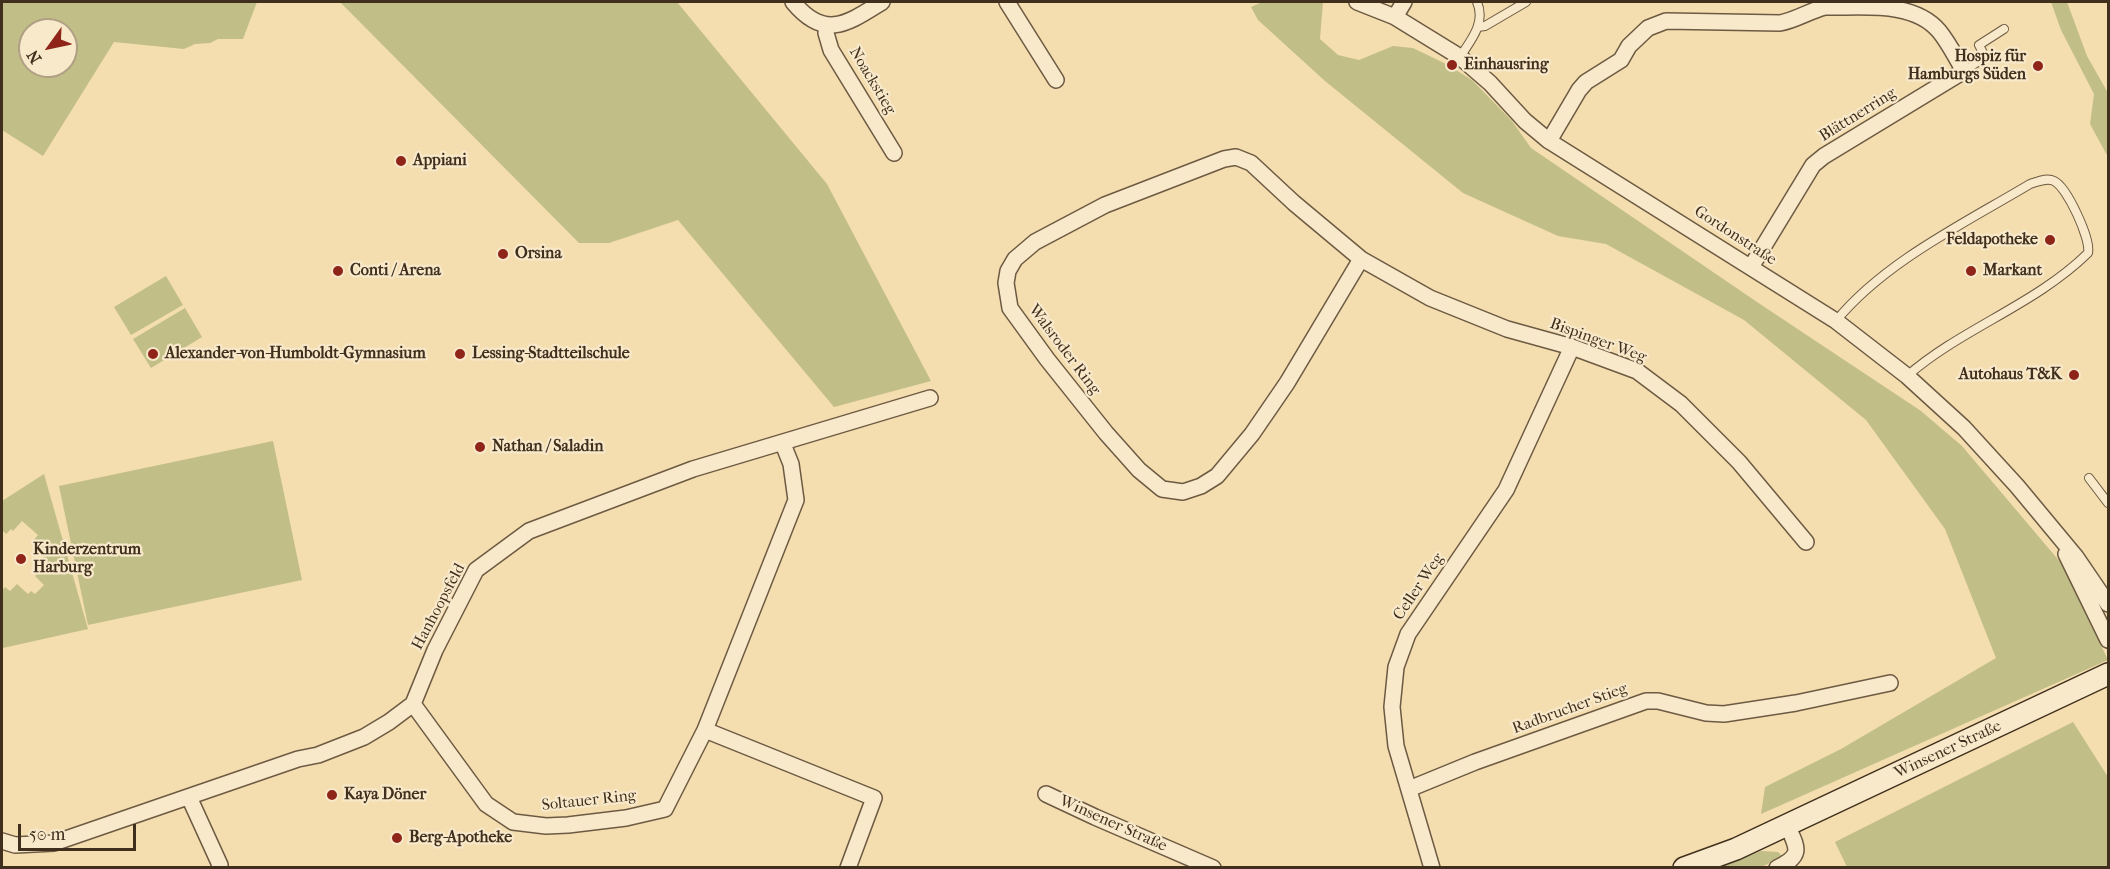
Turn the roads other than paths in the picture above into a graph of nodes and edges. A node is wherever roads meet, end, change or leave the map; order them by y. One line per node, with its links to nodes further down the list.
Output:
1 (793, 2): 9 (street)
2 (882, 2): 9 (street)
3 (1007, 2): 14 (street)
4 (1357, 2): 8 (street, Gordonstraße)
5 (1404, 2): 8 (street)
6 (1477, 2): 10 (lane)
7 (1526, 2): 10 (lane)
8 (1395, 17): 12 (street, Gordonstraße)
9 (827, 25): 16 (street, Noackstieg)
10 (1478, 27): 12 (lane)
11 (2004, 29): 13 (lane)
12 (1460, 57): 15 (street, Gordonstraße)
13 (1964, 71): 15 (street); 18 (street, Blättnerring)
14 (1056, 80)
15 (1549, 141): 18 (street, Gordonstraße)
16 (894, 153)
17 (1361, 260): 17 (street, Walsroder Ring); 20 (street, Bispinger Weg)
18 (1751, 267): 19 (street, Gordonstraße)
19 (1836, 321): 21 (street, Gordonstraße); 21 (lane)
20 (1572, 347): 26 (street, Bispinger Weg); 34 (street, Celler Weg)
21 (1907, 376): 27 (street, Gordonstraße)
22 (930, 398): 23 (street, Hanhoopsfeld)
23 (783, 444): 32 (street, Hanhoopsfeld); 33 (street, Soltauer Ring)
24 (2089, 478): 25 (lane)
25 (2109, 503)
26 (1806, 542)
27 (2062, 543): 28 (street, Gordonstraße); 29 (street, Gordonstraße)
28 (2109, 604)
29 (2109, 640)
30 (2109, 674): 37 (main road, Winsener Straße)
31 (1890, 683): 34 (street, Radbrucher Stieg)
32 (413, 704): 33 (street, Soltauer Ring); 36 (street, Hanhoopsfeld)
33 (705, 730): 40 (street)
34 (1408, 789): 42 (street, Celler Weg)
35 (1046, 794): 41 (street, Winsener Straße)
36 (189, 797): 38 (street, Hanhoopsfeld); 39 (street)
37 (1787, 825): 43 (main road, Winsener Straße); 44 (street)
38 (2, 841)
39 (222, 867)
40 (848, 867)
41 (1213, 867)
42 (1432, 867)
43 (1684, 867)
44 (1776, 867)

